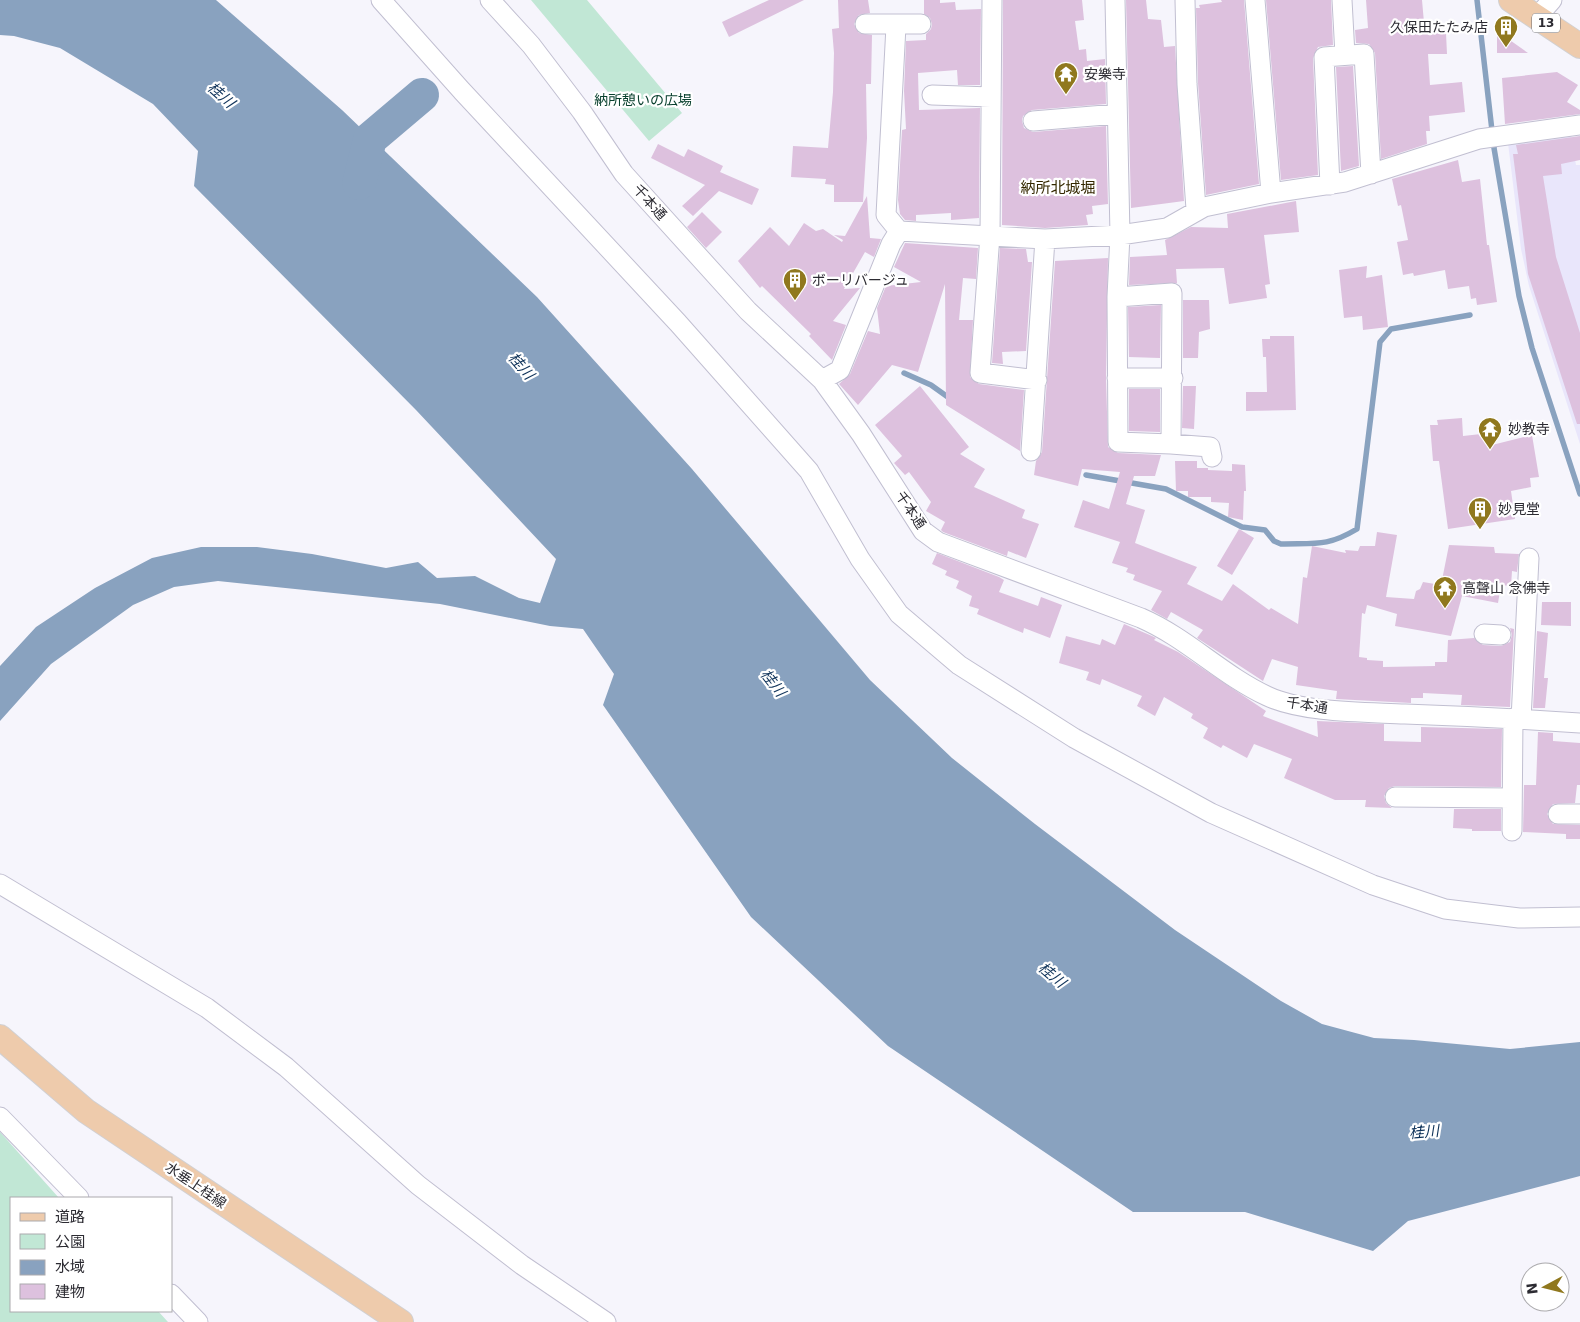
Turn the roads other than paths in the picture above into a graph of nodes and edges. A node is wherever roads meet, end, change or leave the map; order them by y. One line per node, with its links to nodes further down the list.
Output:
1 (381, 0): 45 (street)
2 (490, 0): 31 (street, 千本通)
3 (992, 0): 16 (street)
4 (1115, 0): 17 (street)
5 (1185, 0): 23 (street)
6 (1255, 0): 22 (street)
7 (1342, 0): 14 (street)
8 (1511, 0): 9 (main road, 13)
9 (1544, 8): 13 (main road, 13)
10 (864, 24): 12 (street)
11 (921, 24): 12 (street)
12 (896, 26): 24 (street)
13 (1580, 46)
14 (1345, 55): 20 (street); 21 (street)
15 (932, 95): 16 (street)
16 (991, 97): 25 (street)
17 (1117, 114): 18 (street); 26 (street)
18 (1033, 121)
19 (1580, 125): 20 (street)
20 (1371, 174): 21 (street)
21 (1330, 185): 22 (street)
22 (1270, 193): 23 (street)
23 (1196, 209): 26 (street)
24 (899, 231): 25 (street); 31 (street)
25 (990, 235): 27 (street); 32 (street)
26 (1120, 235): 27 (street); 28 (street)
27 (1045, 239): 32 (street)
28 (1117, 297): 29 (street); 30 (street)
29 (1117, 378): 30 (street); 33 (street)
30 (1173, 378): 33 (street)
31 (822, 380): 37 (street, 千本通)
32 (1037, 380): 34 (street)
33 (1171, 444): 35 (street)
34 (1031, 452)
35 (1212, 457)
36 (1529, 558): 37 (street)
37 (1517, 719): 38 (street, 千本通); 40 (street)
38 (1580, 723)
39 (1395, 798): 40 (street)
40 (1511, 798): 43 (street)
41 (1558, 814): 42 (street)
42 (1580, 814)
43 (1512, 831)
44 (0, 884): 52 (street)
45 (1580, 917)
46 (0, 1036): 51 (main road, 水垂上桂線)
47 (0, 1117): 48 (street)
48 (77, 1197)
49 (172, 1295): 50 (street)
50 (198, 1322)
51 (401, 1322)
52 (606, 1322)

